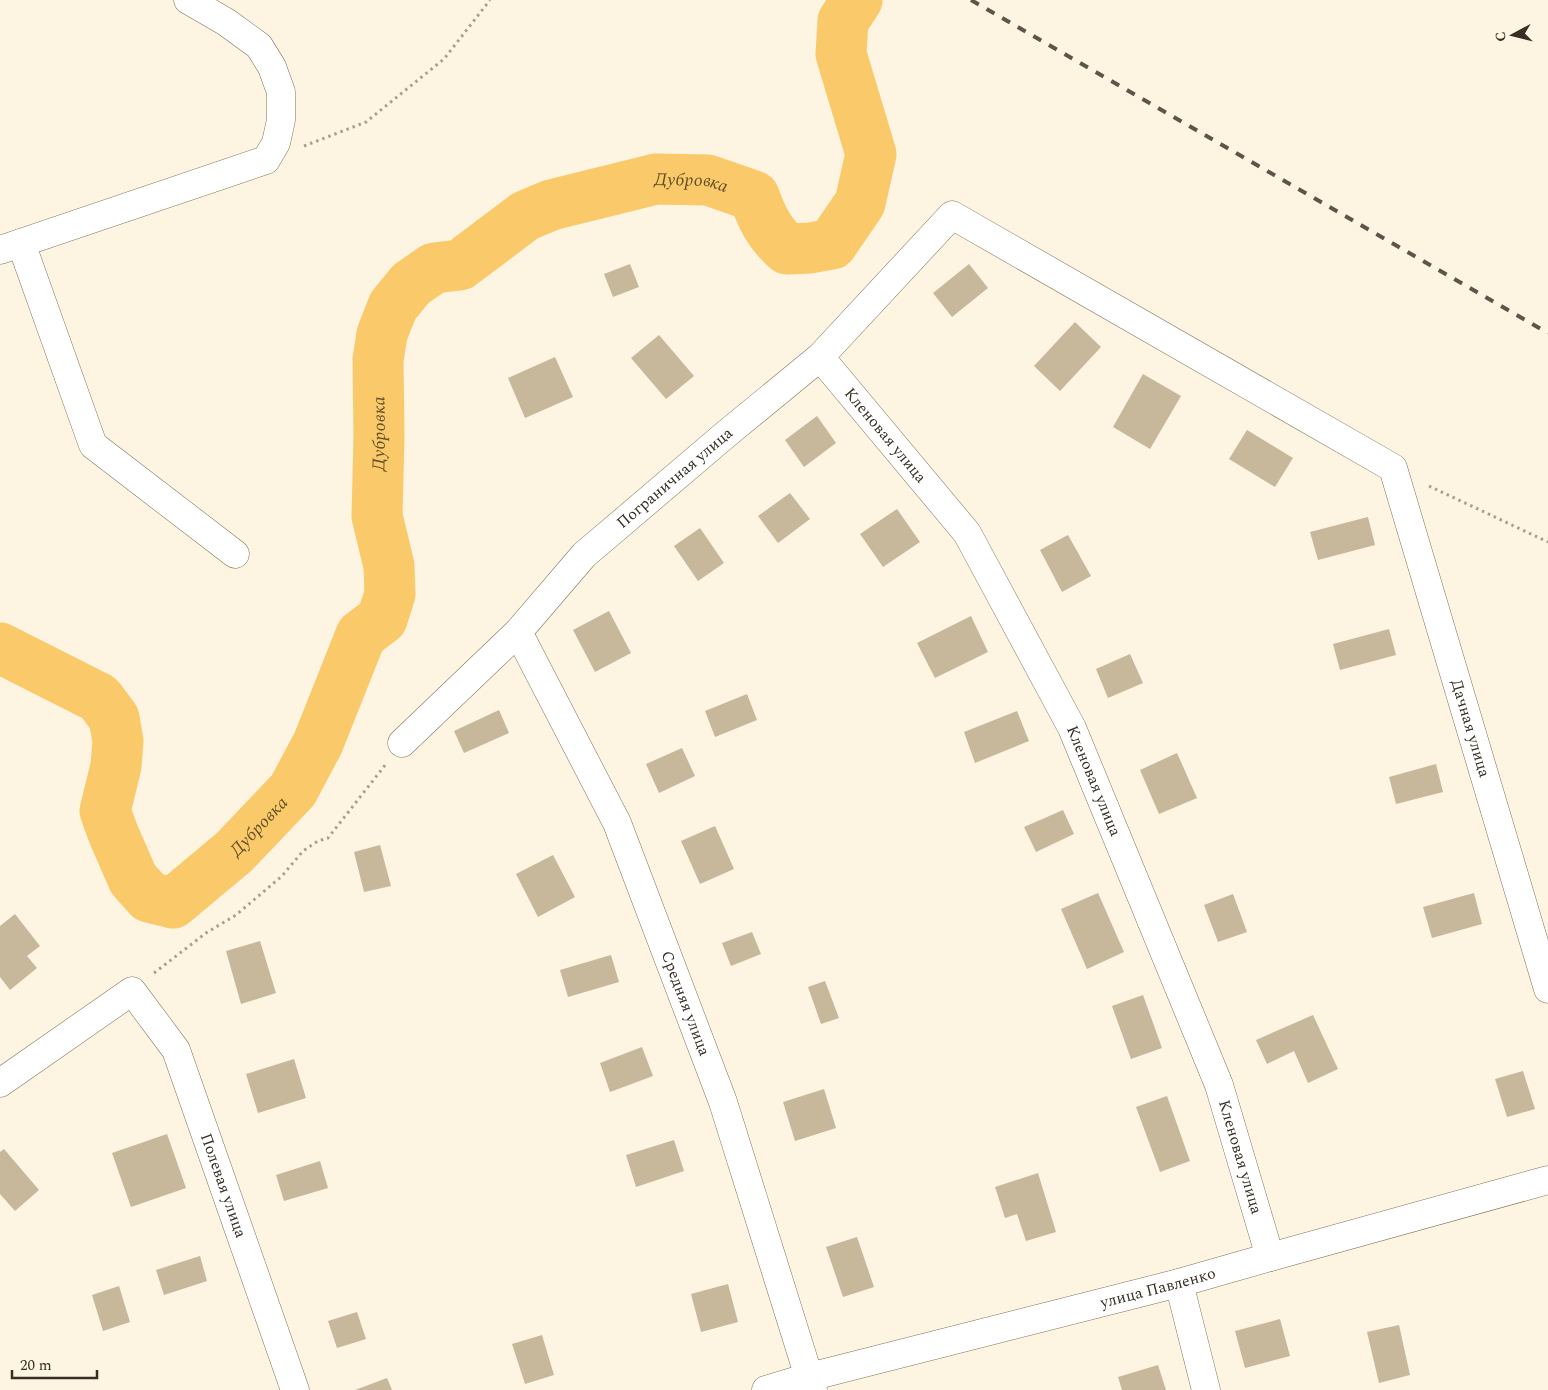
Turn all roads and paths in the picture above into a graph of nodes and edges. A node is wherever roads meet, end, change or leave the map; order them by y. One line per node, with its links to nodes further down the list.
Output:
1 (188, 0): 3 (street)
2 (490, 0): 3 (path)
3 (266, 160): 4 (street)
4 (11, 246): 8 (street)
5 (820, 357): 6 (street, Пограничная улица); 9 (street, Пограничная улица); 15 (street, Кленовая улица)
6 (1393, 468): 7 (path); 11 (street, Дачная улица)
7 (1548, 542)
8 (236, 554)
9 (518, 632): 10 (street, Пограничная улица); 17 (street, Средняя улица)
10 (402, 743): 12 (path)
11 (1548, 989)
12 (132, 991): 13 (street); 18 (street, Полевая улица)
13 (0, 1083)
14 (1548, 1180): 15 (street, улица Павленко)
15 (1270, 1256): 16 (street, улица Павленко)
16 (1179, 1284): 17 (street, улица Павленко); 20 (street)
17 (811, 1384): 19 (street, улица Павленко)
18 (294, 1390)
19 (766, 1390)
20 (1206, 1390)

